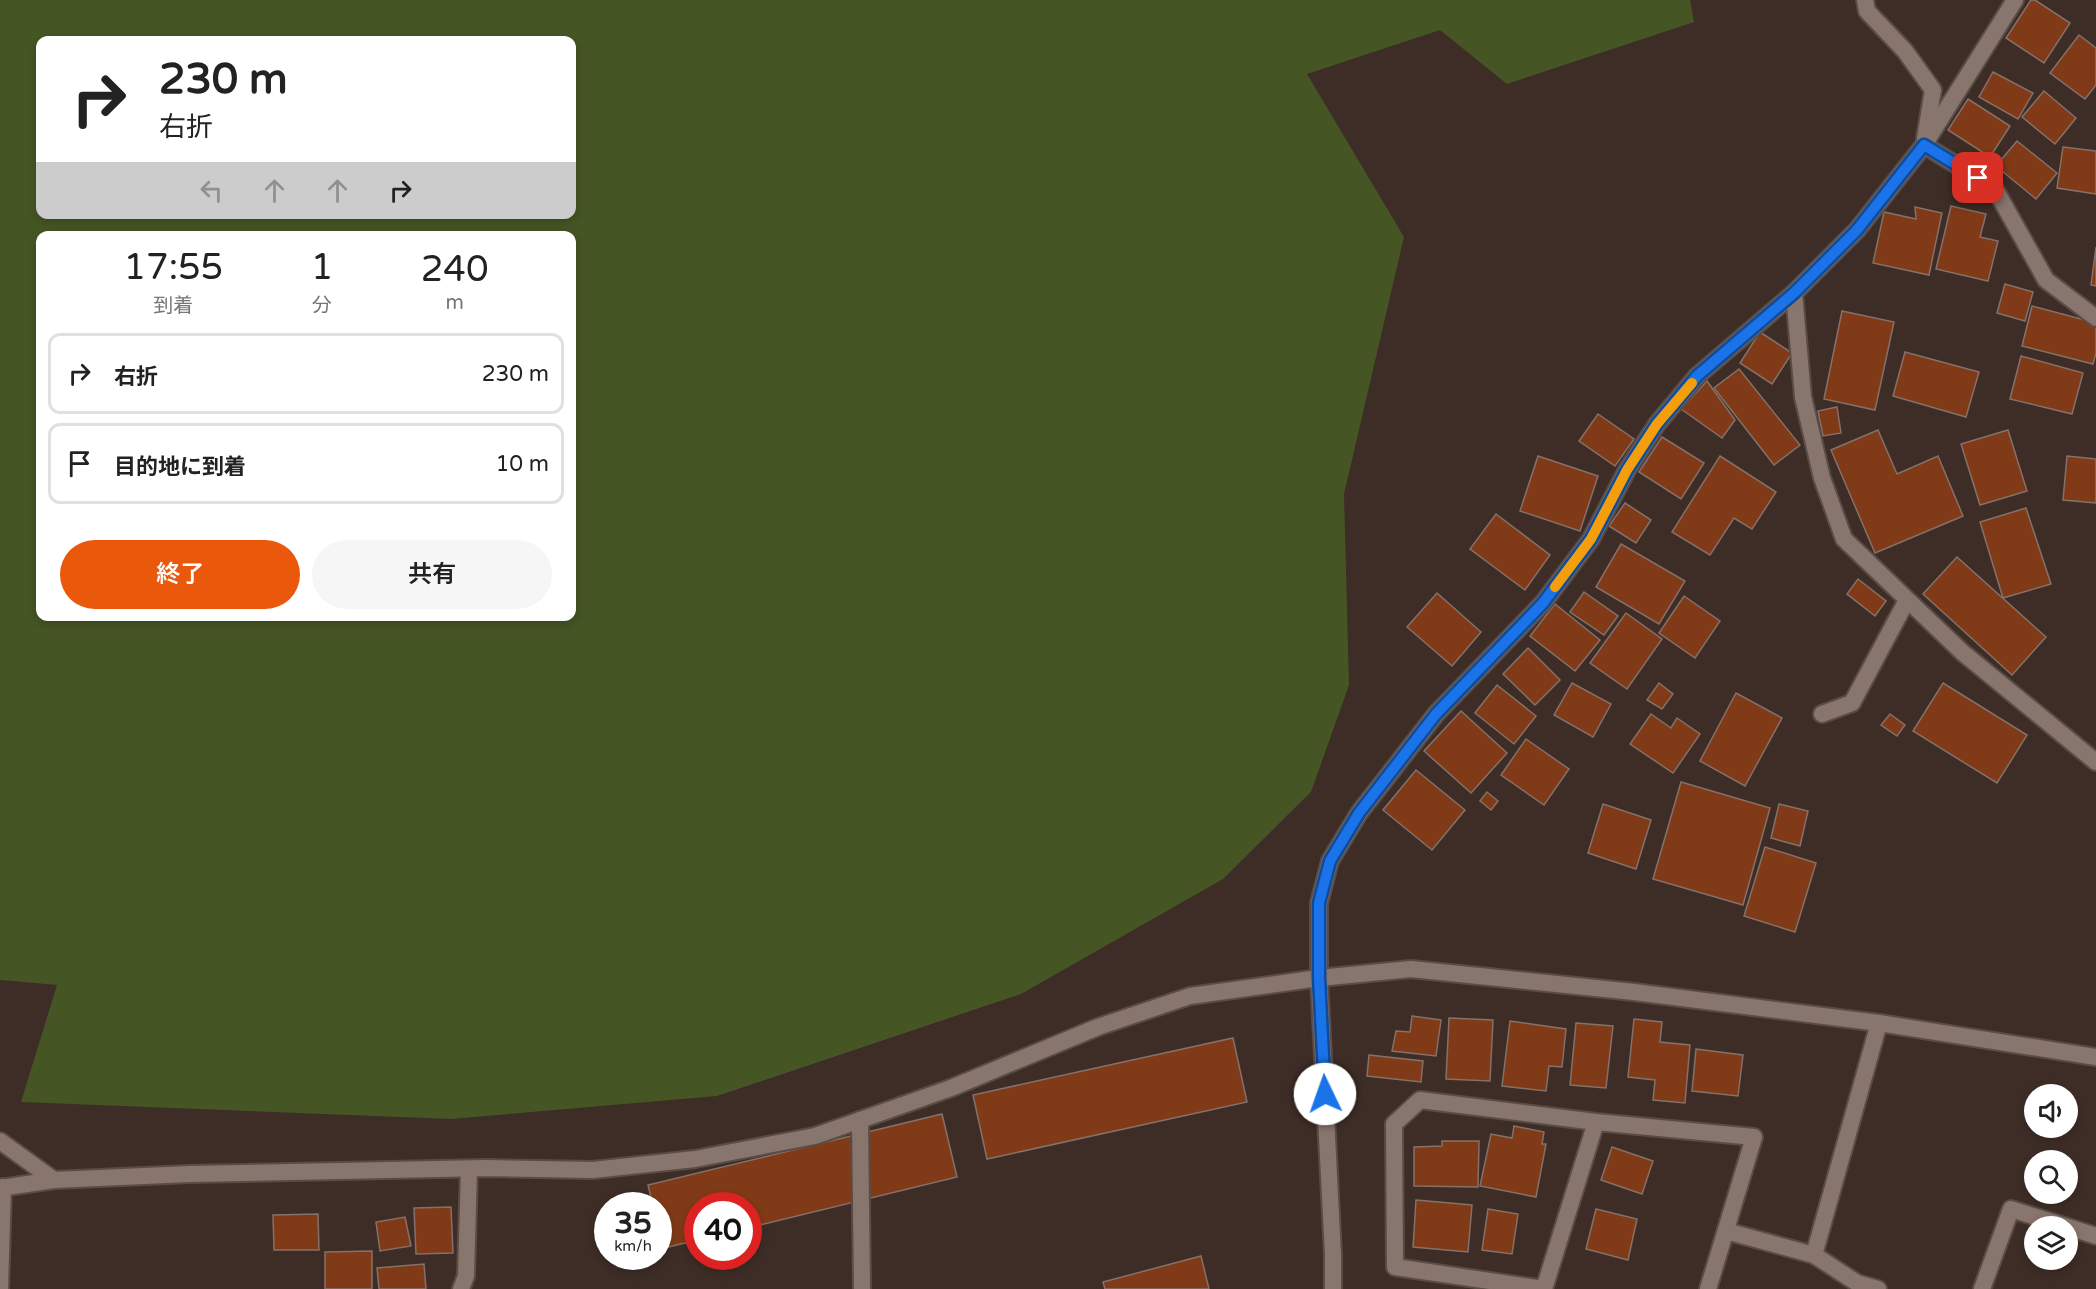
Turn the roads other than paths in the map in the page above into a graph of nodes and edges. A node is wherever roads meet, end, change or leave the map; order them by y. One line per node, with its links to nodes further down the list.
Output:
1 (1865, 0): 3 (street)
2 (2015, 0): 3 (street)
3 (1924, 145): 4 (street); 5 (street)
4 (1794, 293): 6 (street); 9 (street)
5 (2096, 318)
6 (1907, 600): 7 (street); 8 (street)
7 (1822, 714)
8 (2096, 762)
9 (1319, 978): 10 (street); 12 (street); 24 (street)
10 (1879, 1023): 11 (street); 20 (street)
11 (2096, 1057)
12 (860, 1120): 15 (street); 23 (street)
13 (1596, 1122): 13 (street); 18 (street)
14 (0, 1141): 16 (street)
15 (469, 1169): 16 (street); 22 (street)
16 (54, 1180): 17 (street)
17 (2, 1188): 21 (street)
18 (1726, 1231): 20 (street); 25 (street)
19 (2096, 1236): 27 (street)
20 (1814, 1255): 26 (street)
21 (0, 1289)
22 (461, 1289)
23 (862, 1289)
24 (1333, 1289)
25 (1708, 1289)
26 (1878, 1289)
27 (1982, 1289)

